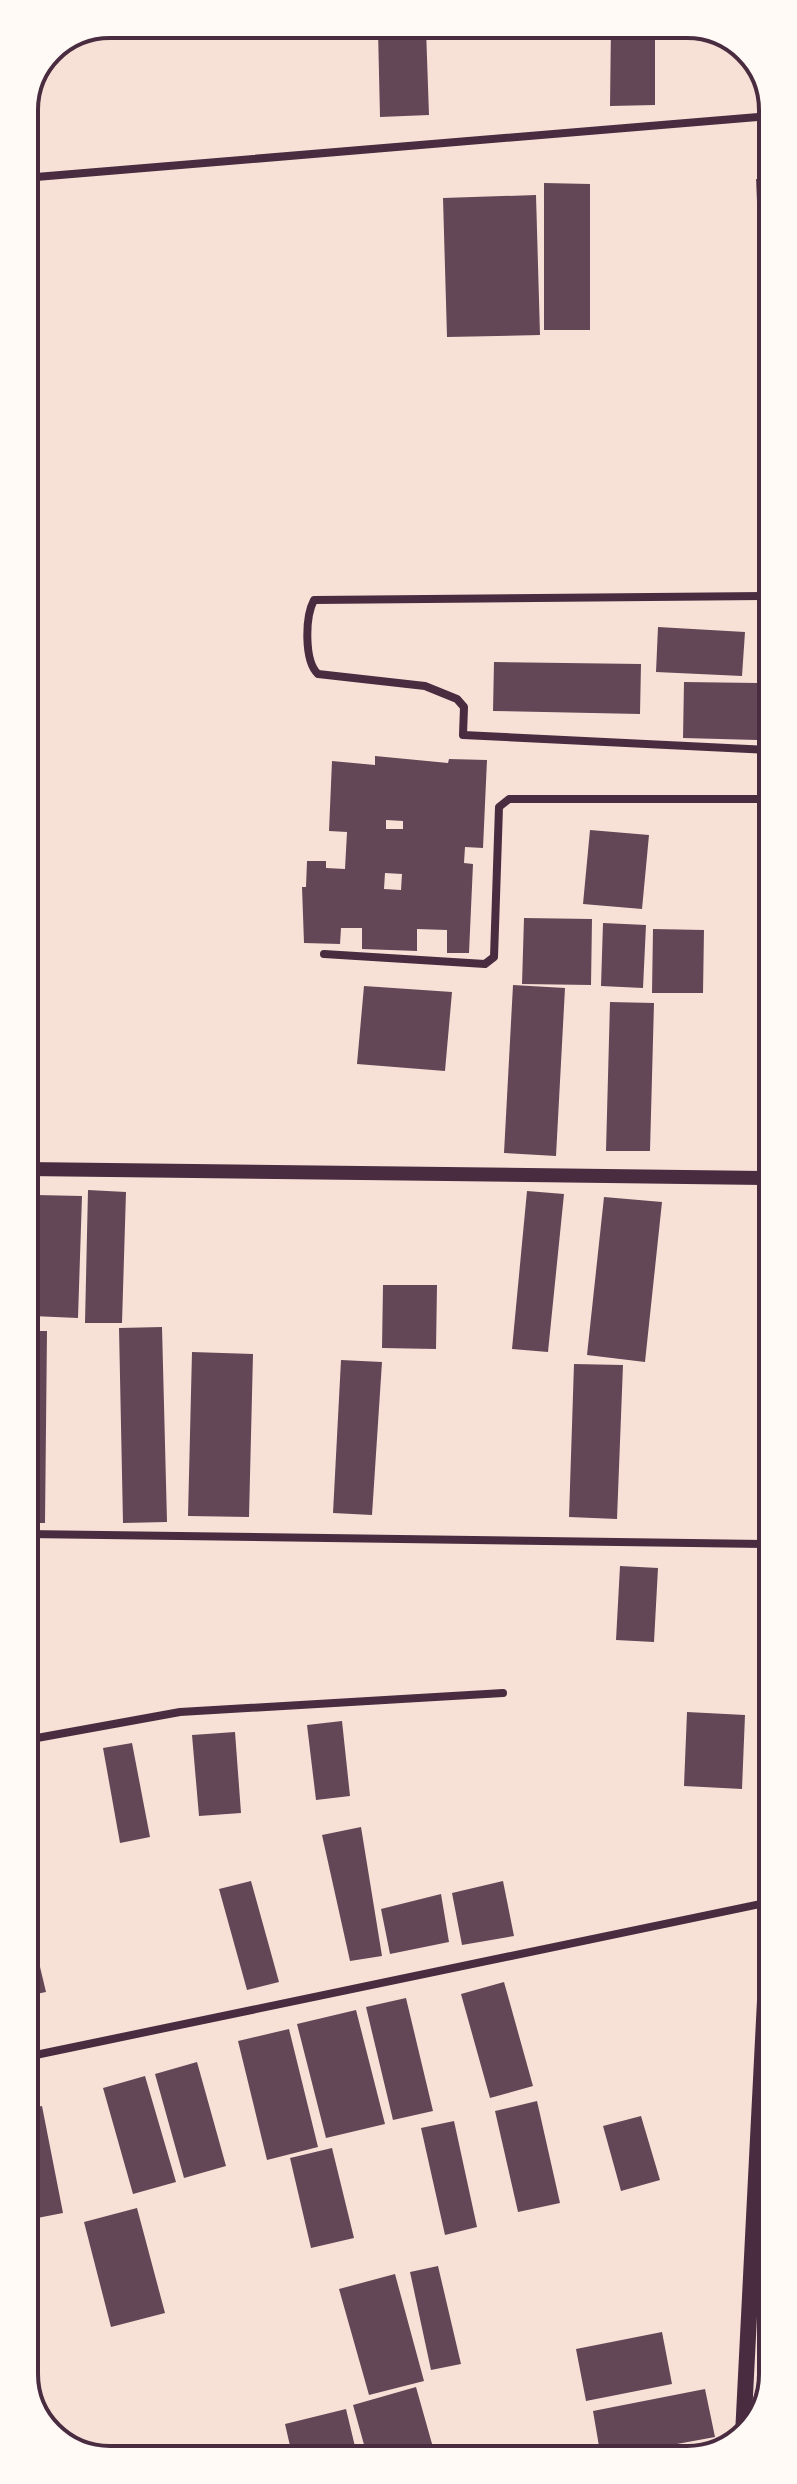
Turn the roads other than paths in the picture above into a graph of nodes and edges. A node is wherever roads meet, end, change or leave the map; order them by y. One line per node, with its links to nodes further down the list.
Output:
1 (759, 117): 2 (street)
2 (38, 177)
3 (759, 596): 4 (street)
4 (759, 750)
5 (759, 799): 6 (street)
6 (324, 954)
7 (38, 1169): 8 (street)
8 (759, 1178)
9 (38, 1534): 10 (street)
10 (759, 1544)
11 (503, 1693): 12 (street)
12 (38, 1738)
13 (759, 1904): 14 (street)
14 (38, 2054)
15 (759, 2119): 16 (main road)
16 (744, 2418)

